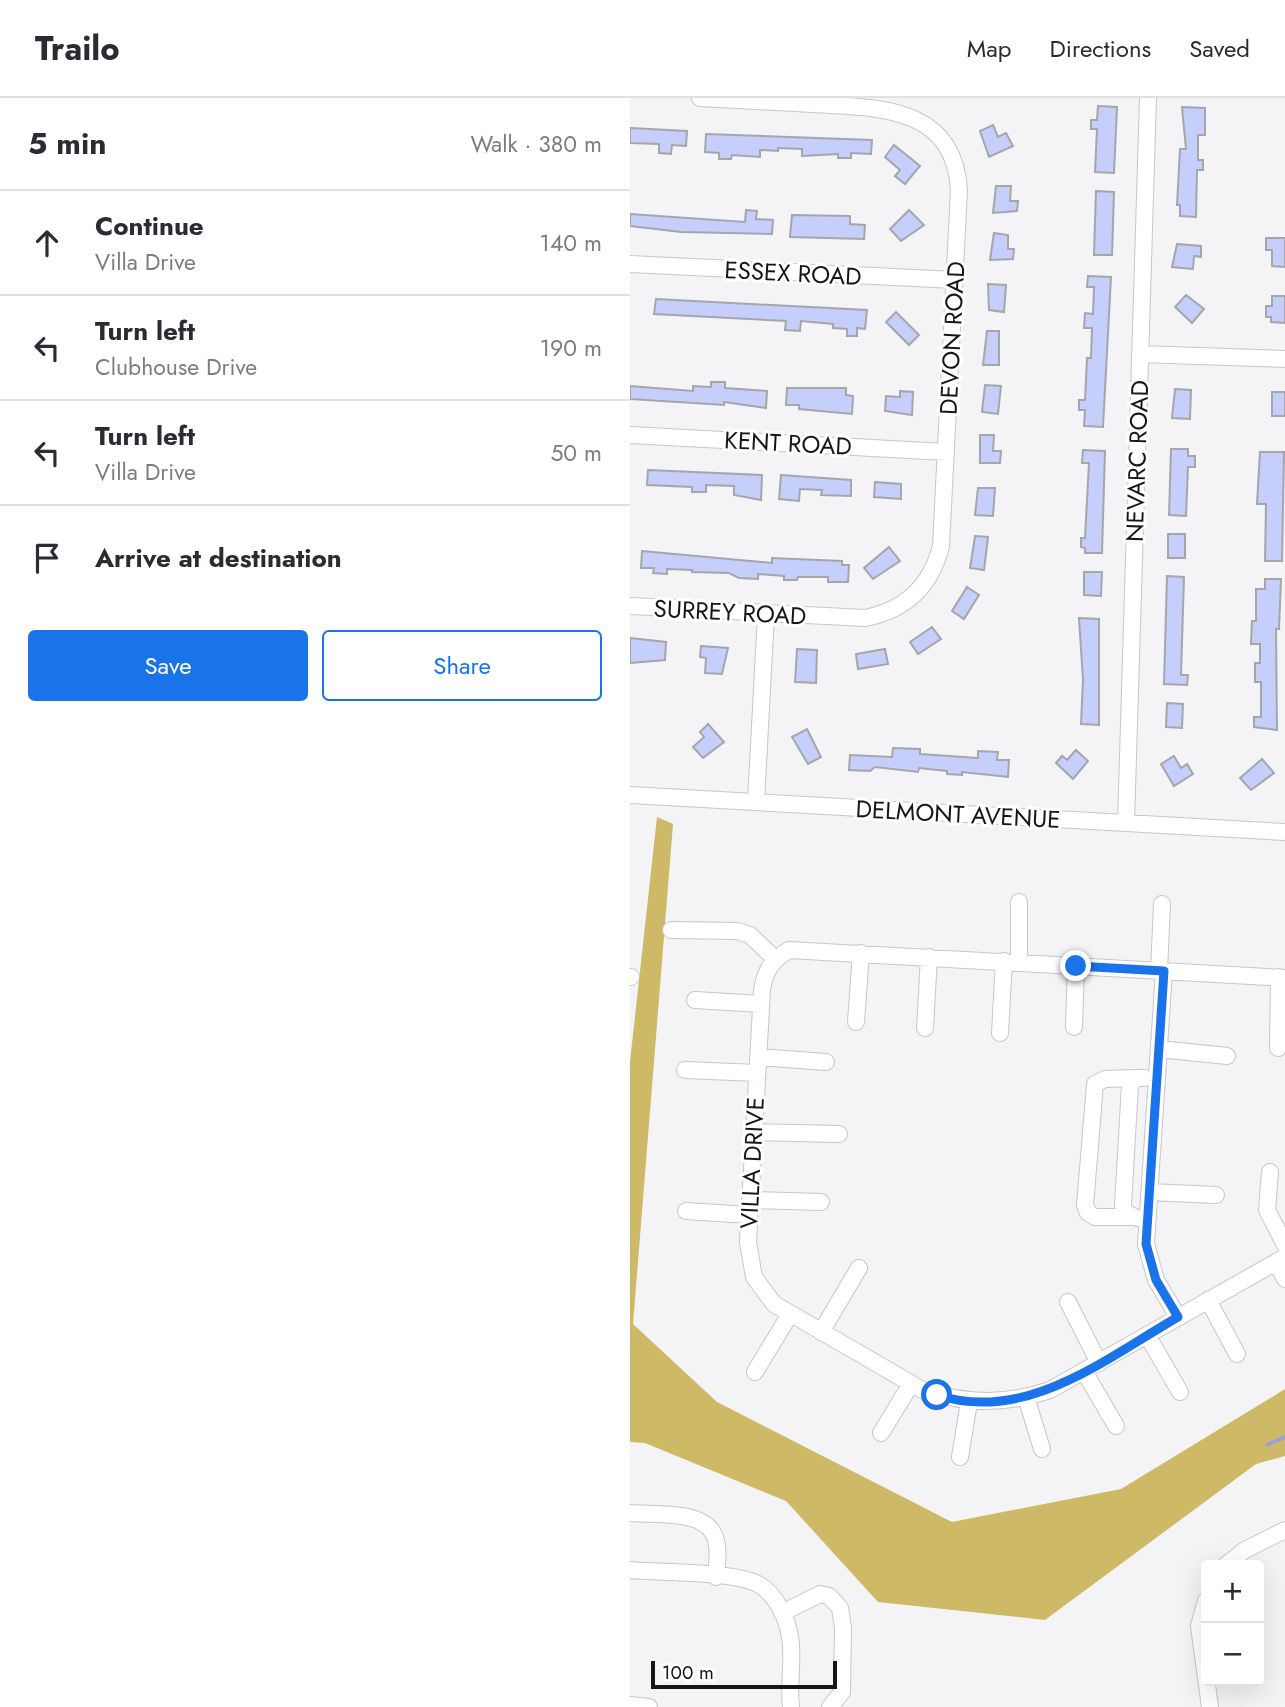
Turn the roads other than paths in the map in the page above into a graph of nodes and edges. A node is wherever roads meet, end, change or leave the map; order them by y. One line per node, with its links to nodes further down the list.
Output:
1 (700, 98): 2 (street, DEVON ROAD)
2 (712, 98): 5 (street, DEVON ROAD)
3 (1149, 98): 6 (street, NEVARC ROAD)
4 (630, 264): 5 (street, ESSEX ROAD)
5 (955, 280): 9 (street, DEVON ROAD)
6 (1140, 354): 7 (street); 15 (street, NEVARC ROAD)
7 (1285, 359)
8 (630, 435): 9 (street, KENT ROAD)
9 (946, 452): 12 (street, DEVON ROAD)
10 (630, 606): 11 (street, SURREY ROAD)
11 (766, 614): 12 (street, SURREY ROAD); 14 (street)
12 (830, 617)
13 (630, 795): 14 (street, DELMONT AVENUE)
14 (756, 802): 15 (street, DELMONT AVENUE)
15 (1126, 823): 16 (street, DELMONT AVENUE)
16 (1285, 832)
17 (1020, 902): 23 (street)
18 (1162, 904): 25 (street)
19 (671, 930): 22 (street)
20 (861, 953): 21 (street); 22 (street); 29 (street)
21 (929, 957): 23 (street); 31 (street)
22 (775, 960): 28 (street, VILLA DRIVE)
23 (1012, 962): 24 (street); 32 (street)
24 (1076, 966): 25 (street); 30 (street)
25 (1162, 971): 26 (street); 34 (street)
26 (1282, 978): 33 (street)
27 (695, 1000): 28 (street)
28 (761, 1004): 37 (street, VILLA DRIVE)
29 (856, 1022)
30 (1074, 1027)
31 (925, 1028)
32 (1000, 1033)
33 (1278, 1048)
34 (1159, 1049): 35 (street); 40 (street)
35 (1227, 1056)
36 (826, 1062): 37 (street)
37 (758, 1065): 38 (street); 41 (street, VILLA DRIVE)
38 (685, 1070)
39 (1136, 1078): 40 (street); 49 (street); 49 (street)
40 (1157, 1079): 44 (street)
41 (754, 1132): 42 (street); 47 (street, VILLA DRIVE)
42 (839, 1134)
43 (1270, 1172): 51 (street)
44 (1150, 1192): 45 (street); 50 (street)
45 (1216, 1195)
46 (821, 1202): 47 (street)
47 (750, 1207): 48 (street); 57 (street, VILLA DRIVE)
48 (686, 1211)
49 (1130, 1217): 50 (street)
50 (1148, 1219): 58 (street)
51 (1285, 1245)
52 (1281, 1259): 54 (street); 55 (street, VILLA DRIVE)
53 (859, 1268): 59 (street)
54 (1285, 1279)
55 (1208, 1300): 58 (street, VILLA DRIVE); 61 (street)
56 (1068, 1302): 62 (street)
57 (790, 1314): 59 (street, VILLA DRIVE); 64 (street)
58 (1178, 1317): 60 (street, VILLA DRIVE)
59 (821, 1332): 65 (street, VILLA DRIVE)
60 (1147, 1335): 62 (street, VILLA DRIVE); 66 (street)
61 (1237, 1354)
62 (1100, 1363): 63 (street, VILLA DRIVE)
63 (1084, 1371): 67 (street, VILLA DRIVE); 69 (street)
64 (755, 1372)
65 (911, 1384): 68 (street, VILLA DRIVE); 70 (street)
66 (1180, 1392)
67 (1026, 1398): 68 (street, VILLA DRIVE); 71 (street)
68 (969, 1402): 72 (street)
69 (1115, 1426)
70 (881, 1433)
71 (1042, 1449)
72 (960, 1457)
73 (630, 1513): 77 (street)
74 (1285, 1530): 75 (street)
75 (1232, 1560)
76 (630, 1570): 77 (street)
77 (716, 1577): 78 (street)
78 (782, 1613): 82 (street); 83 (street)
79 (1202, 1623): 84 (street)
80 (630, 1705): 81 (street)
81 (649, 1707)
82 (791, 1707)
83 (830, 1707)
84 (1210, 1707)

